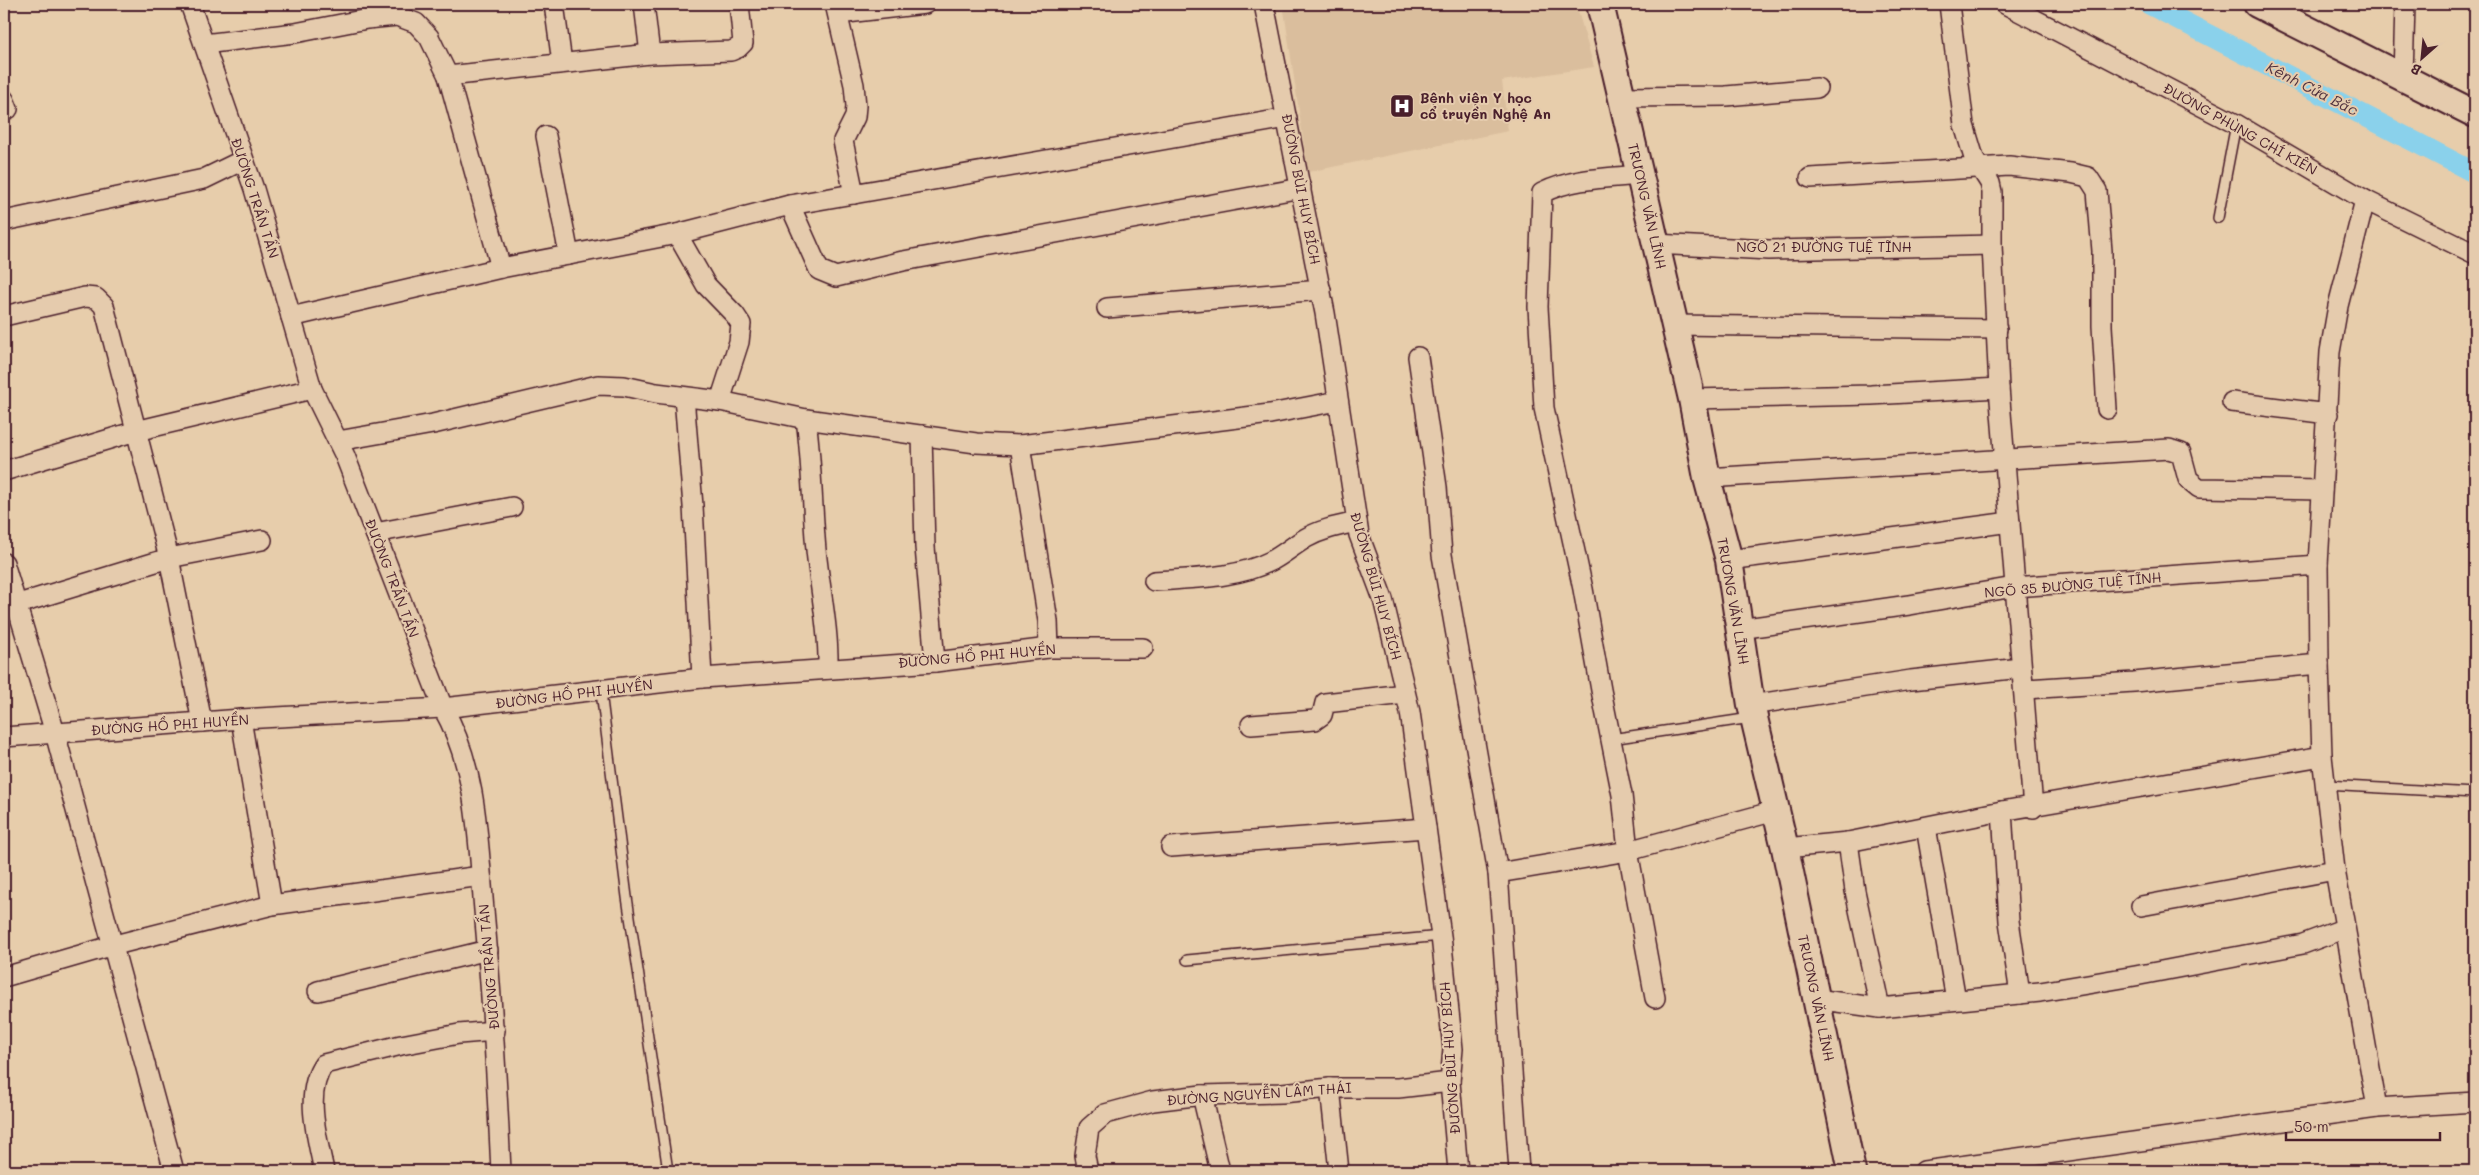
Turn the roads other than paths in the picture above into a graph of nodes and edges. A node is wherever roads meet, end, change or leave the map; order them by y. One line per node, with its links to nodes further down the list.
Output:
1 (190, 4): 13 (street, ĐƯỜNG TRẦN TẤN)
2 (554, 4): 15 (street)
3 (644, 4): 14 (street)
4 (739, 4): 14 (street)
5 (925, 4): 12 (street)
6 (1264, 4): 21 (street, ĐƯỜNG BÙI HUY BÍCH)
7 (1600, 4): 19 (street, TRƯƠNG VĂN LĨNH)
8 (1949, 4): 25 (street)
9 (2004, 4): 22 (street, ĐƯỜNG PHÙNG CHÍ KIÊN)
10 (2257, 4): 17 (street)
11 (2405, 4): 17 (street)
12 (837, 9): 29 (street)
13 (204, 44): 16 (street); 24 (street, ĐƯỜNG TRẦN TẤN)
14 (650, 54): 15 (street)
15 (562, 63): 16 (street)
16 (448, 76): 39 (street)
17 (2403, 78): 20 (street)
18 (1816, 88): 19 (street)
19 (1622, 98): 26 (street, TRƯƠNG VĂN LĨNH)
20 (2475, 114)
21 (1287, 118): 28 (street, ĐƯỜNG BÙI HUY BÍCH); 29 (street)
22 (2236, 124): 30 (street, ĐƯỜNG PHÙNG CHÍ KIÊN); 32 (lane)
23 (546, 136): 38 (street)
24 (243, 160): 33 (street); 43 (street, ĐƯỜNG TRẦN TẤN)
25 (1980, 168): 27 (street); 36 (street); 54 (street)
26 (1640, 175): 35 (street, TRƯƠNG VĂN LĨNH); 95 (street)
27 (1810, 178)
28 (1300, 188): 31 (street); 40 (street, ĐƯỜNG BÙI HUY BÍCH)
29 (854, 194): 31 (street)
30 (2365, 200): 37 (street, ĐƯỜNG PHÙNG CHÍ KIÊN); 55 (street)
31 (790, 205): 34 (street)
32 (2218, 218)
33 (4, 221)
34 (677, 234): 38 (street); 51 (street)
35 (1655, 244): 36 (street, NGÕ 21 ĐƯỜNG TUỆ TĨNH); 44 (street, TRƯƠNG VĂN LĨNH)
36 (1992, 245): 45 (street)
37 (2475, 254)
38 (569, 255): 39 (street)
39 (501, 268): 43 (street)
40 (1321, 290): 41 (street); 52 (street, ĐƯỜNG BÙI HUY BÍCH)
41 (1107, 308)
42 (4, 316): 57 (street)
43 (291, 317): 48 (street, ĐƯỜNG TRẦN TẤN)
44 (1674, 325): 45 (street); 50 (street, TRƯƠNG VĂN LĨNH)
45 (1997, 329): 47 (street)
46 (1418, 357): 109 (street)
47 (1999, 388): 50 (street); 61 (street)
48 (312, 389): 57 (street); 59 (street, ĐƯỜNG TRẦN TẤN)
49 (684, 397): 51 (street); 59 (street); 84 (street)
50 (1692, 399): 63 (street, TRƯƠNG VĂN LĨNH)
51 (720, 401): 56 (street)
52 (1338, 401): 60 (street); 66 (street, ĐƯỜNG BÙI HUY BÍCH)
53 (2232, 402): 55 (street)
54 (2107, 409)
55 (2328, 414): 64 (street)
56 (806, 419): 58 (street); 83 (street)
57 (136, 431): 62 (street); 70 (street)
58 (922, 435): 60 (street); 80 (street)
59 (338, 441): 68 (street, ĐƯỜNG TRẦN TẤN)
60 (1020, 445): 78 (street)
61 (2004, 458): 63 (street); 64 (street); 67 (street)
62 (4, 471)
63 (1706, 478): 71 (street, TRƯƠNG VĂN LĨNH)
64 (2322, 490): 73 (street)
65 (512, 506): 68 (street)
66 (1357, 522): 74 (street); 87 (street, ĐƯỜNG BÙI HUY BÍCH)
67 (2010, 522): 71 (street); 75 (street)
68 (375, 533): 88 (street, ĐƯỜNG TRẦN TẤN)
69 (262, 540): 70 (street)
70 (168, 558): 76 (street); 91 (street)
71 (1729, 560): 77 (street, TRƯƠNG VĂN LĨNH)
72 (4, 563): 76 (street)
73 (2318, 565): 75 (street, NGÕ 35 ĐƯỜNG TUỆ TĨNH); 81 (street)
74 (1154, 582)
75 (2014, 587): 77 (street, NGÕ 35 ĐƯỜNG TUỆ TĨNH); 82 (street)
76 (10, 607): 93 (street)
77 (1739, 629): 89 (street, TRƯƠNG VĂN LĨNH)
78 (1049, 648): 79 (street, ĐƯỜNG HỒ PHI HUYỀN); 80 (street, ĐƯỜNG HỒ PHI HUYỀN)
79 (1143, 648)
80 (935, 662): 83 (street, ĐƯỜNG HỒ PHI HUYỀN)
81 (2319, 664): 85 (street); 96 (street)
82 (2021, 668): 85 (street); 89 (street)
83 (828, 669): 84 (street, ĐƯỜNG HỒ PHI HUYỀN)
84 (702, 678): 86 (street, ĐƯỜNG HỒ PHI HUYỀN)
85 (2025, 689): 99 (street)
86 (601, 692): 88 (street, ĐƯỜNG HỒ PHI HUYỀN); 134 (lane)
87 (1405, 694): 92 (street); 103 (street, ĐƯỜNG BÙI HUY BÍCH)
88 (443, 708): 90 (street, ĐƯỜNG HỒ PHI HUYỀN); 110 (street, ĐƯỜNG TRẦN TẤN)
89 (1753, 711): 95 (lane); 100 (street, TRƯƠNG VĂN LĨNH)
90 (241, 719): 91 (street, ĐƯỜNG HỒ PHI HUYỀN); 111 (street)
91 (202, 722): 93 (street, ĐƯỜNG HỒ PHI HUYỀN)
92 (1251, 726)
93 (55, 734): 94 (street, ĐƯỜNG HỒ PHI HUYỀN); 115 (street)
94 (4, 737)
95 (1611, 739): 107 (street)
96 (2322, 756): 97 (street); 99 (street)
97 (2325, 785): 98 (lane); 108 (street)
98 (2475, 793)
99 (2033, 808): 101 (street)
100 (1775, 811): 106 (street, TRƯƠNG VĂN LĨNH); 107 (street)
101 (2002, 811): 102 (street); 120 (street)
102 (1926, 827): 104 (street); 123 (street)
103 (1426, 828): 105 (street); 114 (street, ĐƯỜNG BÙI HUY BÍCH)
104 (1848, 842): 106 (street); 124 (street)
105 (1171, 847)
106 (1785, 848): 122 (street, TRƯƠNG VĂN LĨNH)
107 (1628, 852): 109 (street); 121 (street)
108 (2334, 870): 112 (street); 113 (street)
109 (1498, 874): 139 (street)
110 (481, 876): 111 (street); 116 (street, ĐƯỜNG TRẦN TẤN)
111 (272, 905): 115 (street)
112 (2141, 906)
113 (2344, 929): 120 (street); 130 (street)
114 (1441, 936): 117 (lane); 126 (street, ĐƯỜNG BÙI HUY BÍCH)
115 (111, 946): 118 (street); 131 (street)
116 (488, 950): 119 (street); 125 (street, ĐƯỜNG TRẦN TẤN)
117 (1187, 960)
118 (4, 977)
119 (318, 991)
120 (2020, 994): 123 (street)
121 (1655, 998)
122 (1816, 999): 124 (street); 140 (street, TRƯƠNG VĂN LĨNH)
123 (1956, 1000): 124 (street)
124 (1880, 1008)
125 (494, 1031): 132 (street); 133 (street, ĐƯỜNG TRẦN TẤN)
126 (1450, 1082): 127 (street, ĐƯỜNG NGUYỄN LÂM THÁI); 138 (street, ĐƯỜNG BÙI HUY BÍCH)
127 (1330, 1088): 128 (street, ĐƯỜNG NGUYỄN LÂM THÁI); 137 (street)
128 (1202, 1095): 135 (street, ĐƯỜNG NGUYỄN LÂM THÁI); 136 (street)
129 (2475, 1102): 130 (street)
130 (2376, 1108): 141 (street)
131 (174, 1171)
132 (324, 1171)
133 (502, 1171)
134 (668, 1171)
135 (1088, 1171)
136 (1220, 1171)
137 (1339, 1171)
138 (1458, 1171)
139 (1520, 1171)
140 (1852, 1171)
141 (1924, 1171)

